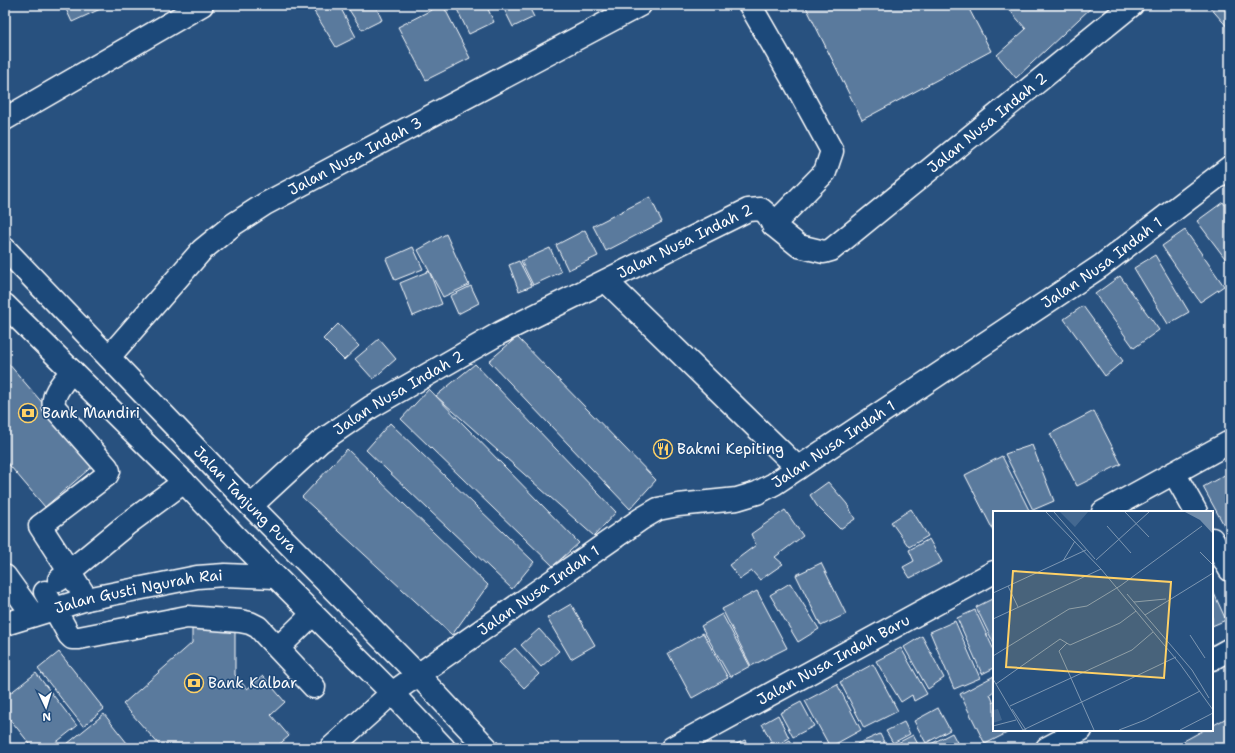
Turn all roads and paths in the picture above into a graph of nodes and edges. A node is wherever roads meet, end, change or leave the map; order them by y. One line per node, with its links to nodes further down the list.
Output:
1 (202, 5): 5 (main road)
2 (640, 5): 11 (main road, Jalan Nusa Indah 3)
3 (750, 5): 7 (main road)
4 (1132, 5): 7 (main road, Jalan Nusa Indah 2)
5 (5, 120)
6 (1230, 167): 14 (main road, Jalan Nusa Indah 1)
7 (773, 225): 9 (main road, Jalan Nusa Indah 2)
8 (5, 249): 11 (main road, Jalan Tanjung Pura)
9 (606, 281): 14 (main road); 17 (main road, Jalan Nusa Indah 2)
10 (5, 305): 12 (main road)
11 (109, 357): 17 (main road, Jalan Tanjung Pura)
12 (72, 372): 16 (main road); 22 (main road)
13 (1230, 442): 15 (main road)
14 (798, 468): 34 (main road, Jalan Nusa Indah 1)
15 (1174, 473): 18 (main road); 19 (main road)
16 (184, 482): 22 (main road, Jalan Gusti Ngurah Rai); 25 (main road)
17 (251, 506): 34 (main road, Jalan Tanjung Pura)
18 (1106, 511)
19 (1195, 511)
20 (1213, 541): 21 (main road)
21 (1230, 570)
22 (69, 571): 26 (main road); 27 (main road, Jalan Gusti Ngurah Rai)
23 (993, 573): 41 (main road, Jalan Nusa Indah Baru)
24 (5, 576): 28 (main road)
25 (275, 577): 26 (main road, Jalan Gusti Ngurah Rai); 29 (main road)
26 (87, 599): 27 (main road, Jalan Gusti Ngurah Rai)
27 (49, 600): 28 (main road, Jalan Gusti Ngurah Rai); 31 (main road)
28 (30, 611): 30 (main road, Jalan Gusti Ngurah Rai)
29 (313, 614): 31 (main road); 36 (main road)
30 (5, 624)
31 (278, 648): 35 (main road)
32 (1230, 649): 33 (main road)
33 (1213, 658)
34 (418, 675): 36 (main road, Jalan Nusa Indah 1); 40 (main road, Jalan Tanjung Pura)
35 (314, 688)
36 (392, 693): 38 (main road, Jalan Nusa Indah 1); 39 (main road)
37 (1079, 731): 42 (main road)
38 (331, 748)
39 (444, 748)
40 (487, 748)
41 (672, 748)
42 (1048, 748)

